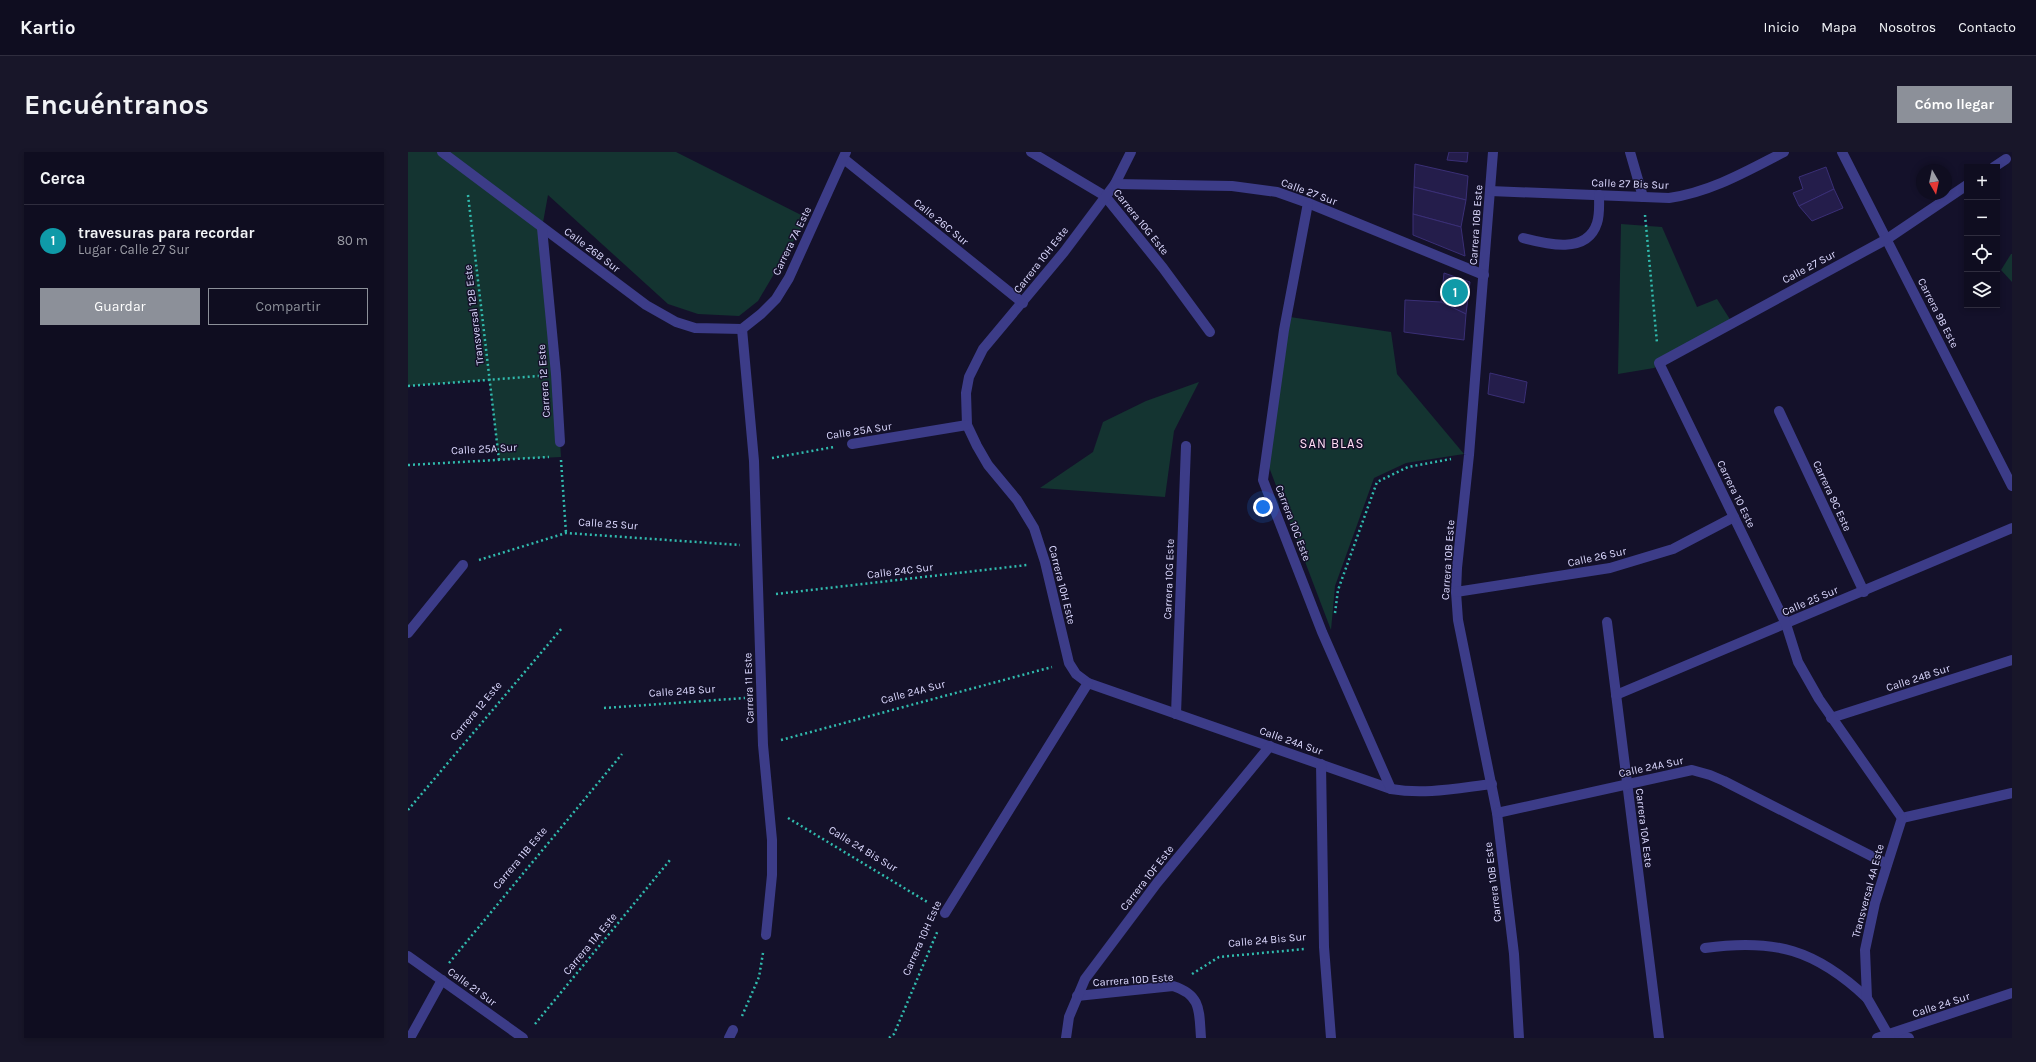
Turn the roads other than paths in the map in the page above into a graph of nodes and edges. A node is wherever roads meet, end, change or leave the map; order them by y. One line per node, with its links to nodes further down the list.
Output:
1 (442, 152): 18 (street, Calle 26B Sur)
2 (1031, 152): 15 (street, Carrera 10G Este)
3 (1131, 152): 11 (street, Carrera 10H Este)
4 (1493, 152): 13 (street, Carrera 10B Este)
5 (1630, 152): 16 (street)
6 (1784, 152): 16 (street, Calle 27 Bis Sur)
7 (1842, 152): 20 (street, Carrera 9B Este)
8 (845, 155): 22 (street, Calle 26C Sur); 23 (street, Carrera 7A Este)
9 (2006, 159): 10 (street)
10 (1998, 164)
11 (1115, 184): 15 (street, Carrera 10H Este); 17 (street, Calle 27 Sur)
12 (1964, 187): 20 (street, Calle 27 Sur)
13 (1490, 191): 14 (street, Calle 27 Bis Sur); 21 (street, Carrera 10B Este)
14 (1599, 195): 16 (street, Calle 27 Bis Sur); 19 (street)
15 (1105, 196): 22 (street, Carrera 10H Este); 24 (street, Carrera 10G Este)
16 (1643, 196)
17 (1308, 202): 21 (street, Calle 27 Sur); 49 (street, Carrera 10C Este)
18 (542, 228): 23 (street, Calle 26B Sur); 28 (street, Carrera 12 Este)
19 (1523, 238)
20 (1887, 239): 25 (street, Calle 27 Sur); 31 (street, Carrera 9B Este)
21 (1484, 275): 35 (street, Carrera 10B Este)
22 (1023, 303): 27 (street, Carrera 10H Este)
23 (742, 328): 55 (street, Carrera 11 Este)
24 (1210, 332)
25 (1659, 363): 32 (street, Carrera 10 Este)
26 (1779, 411): 36 (street, Carrera 9C Este)
27 (967, 425): 29 (street, Calle 25A Sur); 41 (street, Carrera 10H Este)
28 (560, 442)
29 (852, 444)
30 (1186, 446): 43 (street, Carrera 10G Este)
31 (2012, 486)
32 (1734, 517): 35 (street, Calle 26 Sur); 38 (street, Carrera 10 Este)
33 (2012, 528): 36 (street, Calle 25 Sur)
34 (463, 565): 39 (street)
35 (1456, 592): 47 (street, Carrera 10B Este)
36 (1864, 592): 38 (street, Calle 25 Sur)
37 (1607, 622): 42 (street, Carrera 10A Este)
38 (1786, 624): 42 (street, Calle 25 Sur); 44 (street, Carrera 10 Este)
39 (408, 633)
40 (2012, 660): 44 (street, Calle 24B Sur)
41 (1088, 683): 43 (street, Calle 24A Sur); 54 (street, Carrera 10H Este)
42 (1616, 695): 48 (street, Carrera 10A Este)
43 (1176, 714): 45 (street, Calle 24A Sur)
44 (1831, 718): 52 (street, Carrera 10 Este)
45 (1270, 746): 46 (street, Calle 24A Sur); 60 (street, Carrera 10F Este)
46 (1321, 764): 49 (street, Calle 24A Sur); 67 (street)
47 (1492, 784): 49 (street, Calle 24A Sur); 51 (street, Carrera 10B Este)
48 (1627, 785): 51 (street, Calle 24A Sur); 53 (street, Calle 24A Sur); 69 (street, Carrera 10A Este)
49 (1391, 789)
50 (2012, 793): 52 (street)
51 (1497, 813): 68 (street, Carrera 10B Este)
52 (1902, 818): 53 (street, Transversal 4A Este)
53 (1887, 864): 61 (street, Transversal 4A Este)
54 (945, 913)
55 (766, 934)
56 (1705, 948): 61 (street)
57 (408, 956): 58 (street, Calle 21 Sur)
58 (439, 978): 63 (street); 64 (street, Calle 21 Sur)
59 (2012, 993): 62 (street, Calle 24 Sur)
60 (1077, 996): 65 (street, Carrera 10F Este); 66 (street, Carrera 10D Este)
61 (1867, 998): 62 (street, Transversal 4A Este)
62 (1889, 1037): 70 (street, Calle 24 Sur); 71 (street)
63 (410, 1038)
64 (523, 1038)
65 (1066, 1038)
66 (1201, 1038)
67 (1331, 1038)
68 (1519, 1038)
69 (1659, 1038)
70 (1878, 1038)
71 (1909, 1038)

